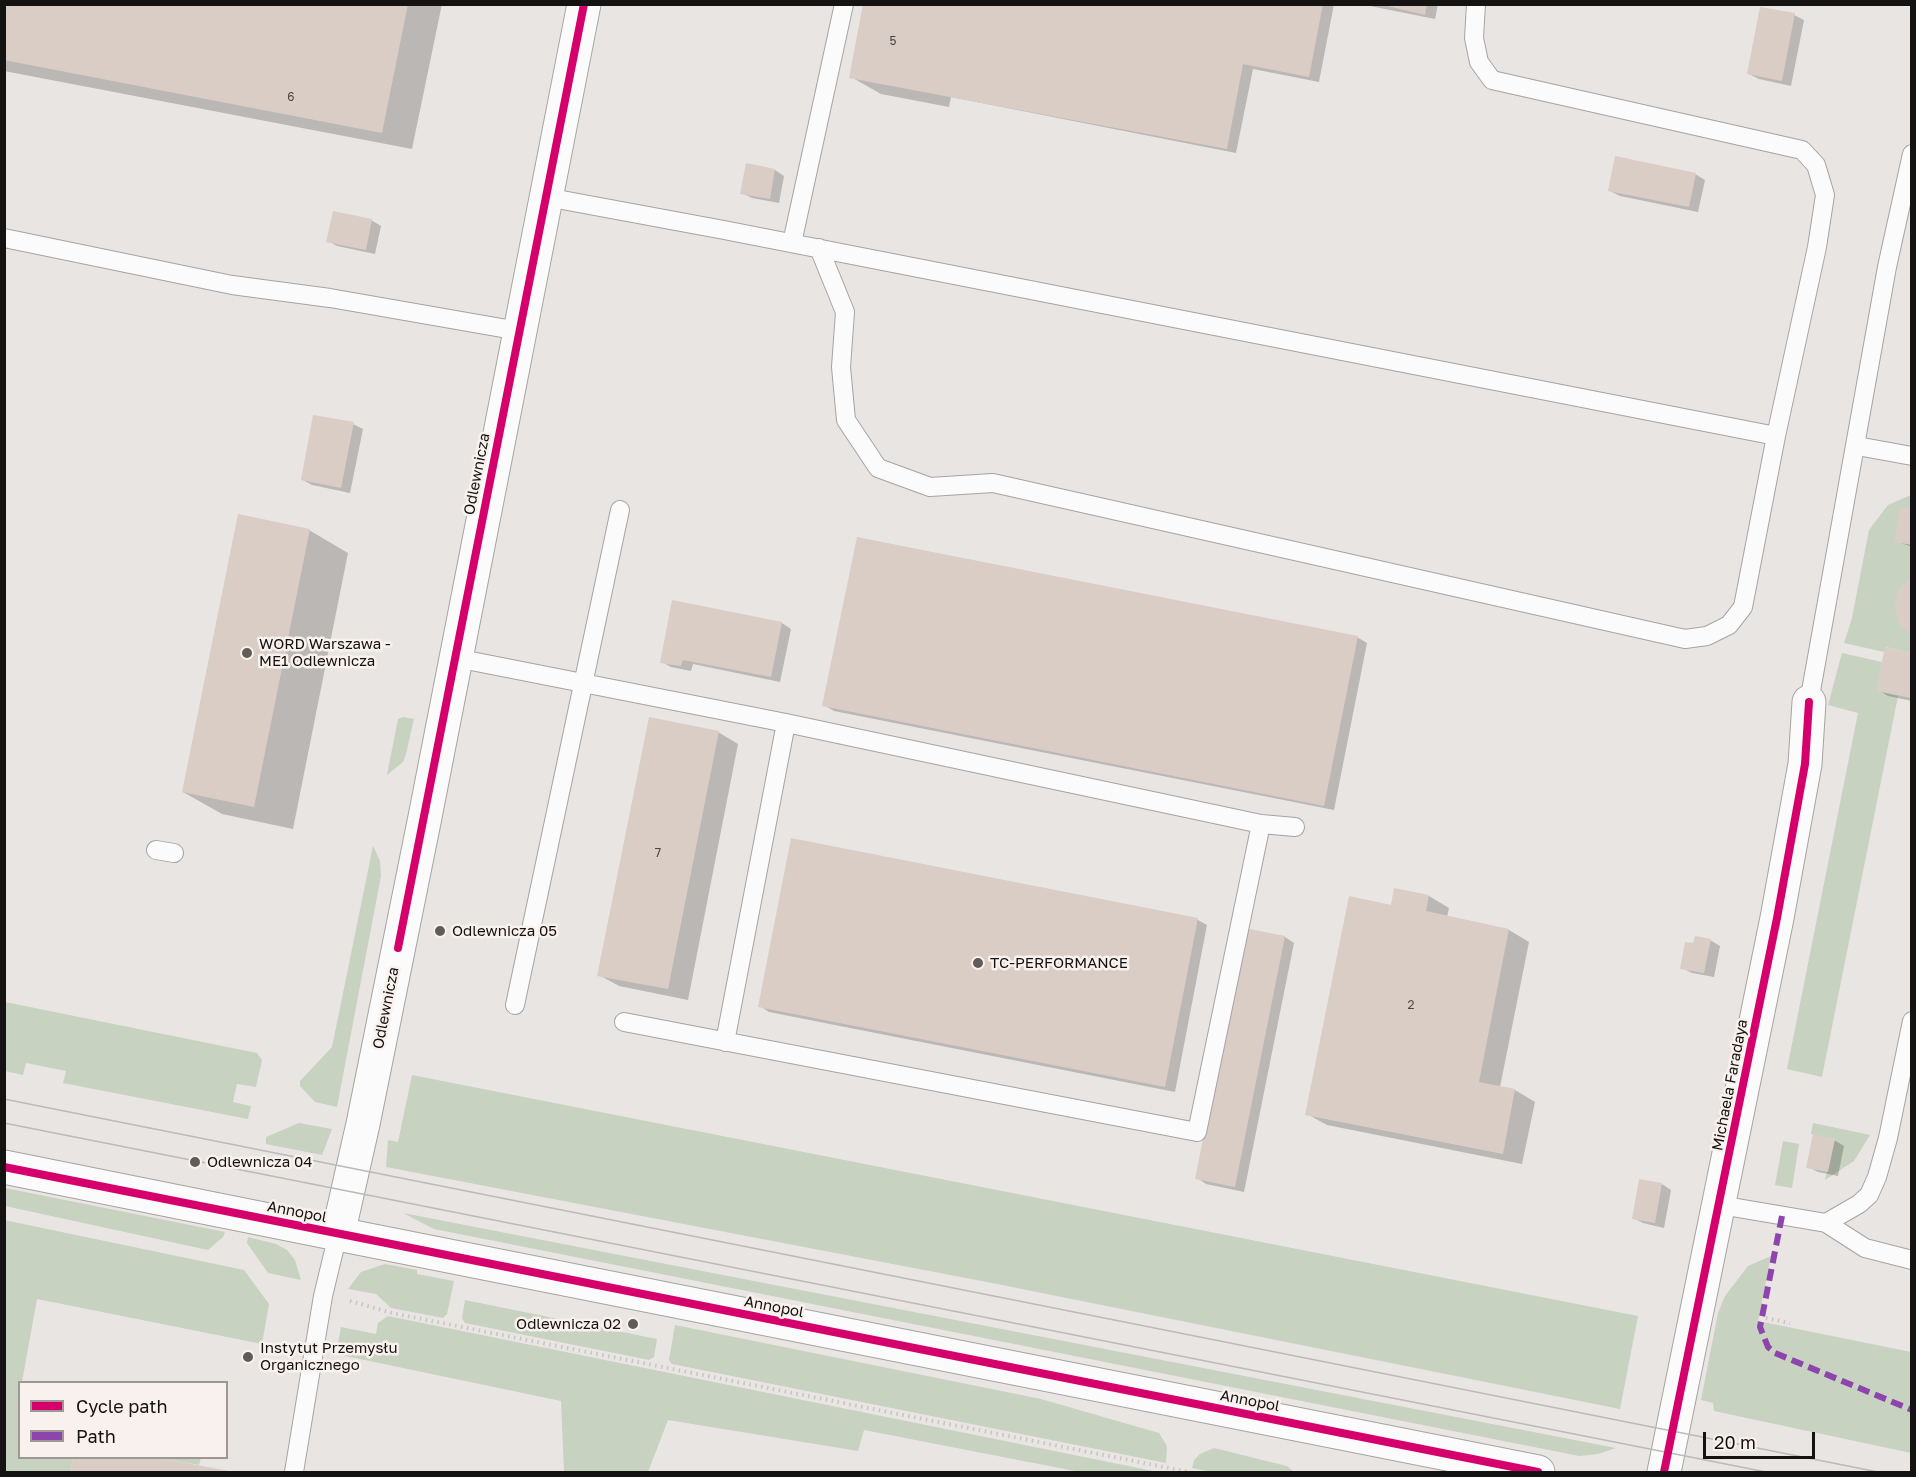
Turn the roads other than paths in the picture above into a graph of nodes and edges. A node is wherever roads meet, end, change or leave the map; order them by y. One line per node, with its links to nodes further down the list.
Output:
1 (584, 4): 5 (street, Odlewnicza)
2 (844, 4): 7 (lane)
3 (1476, 4): 10 (lane)
4 (1911, 154): 11 (lane)
5 (546, 197): 7 (lane); 9 (street, Odlewnicza)
6 (4, 238): 9 (lane)
7 (792, 243): 8 (lane)
8 (819, 248): 10 (lane); 10 (lane)
9 (519, 331): 14 (street, Odlewnicza)
10 (1776, 435)
11 (1857, 446): 12 (lane); 16 (lane)
12 (1911, 456)
13 (620, 510): 15 (lane)
14 (456, 658): 15 (lane); 27 (street, Odlewnicza)
15 (583, 682): 17 (lane); 20 (lane)
16 (1809, 702): 25 (street, Michaela Faradaya)
17 (786, 723): 18 (lane); 23 (lane)
18 (1261, 824): 19 (lane); 23 (lane)
19 (1295, 827)
20 (514, 1005)
21 (1911, 1021): 26 (lane)
22 (624, 1022): 23 (lane)
23 (725, 1042)
24 (4, 1167): 27 (street, Annopol)
25 (1720, 1205): 26 (lane); 31 (street, Michaela Faradaya)
26 (1826, 1223): 28 (lane)
27 (338, 1234): 29 (lane); 30 (street, Annopol)
28 (1911, 1260)
29 (294, 1473)
30 (1538, 1473)
31 (1664, 1473)

